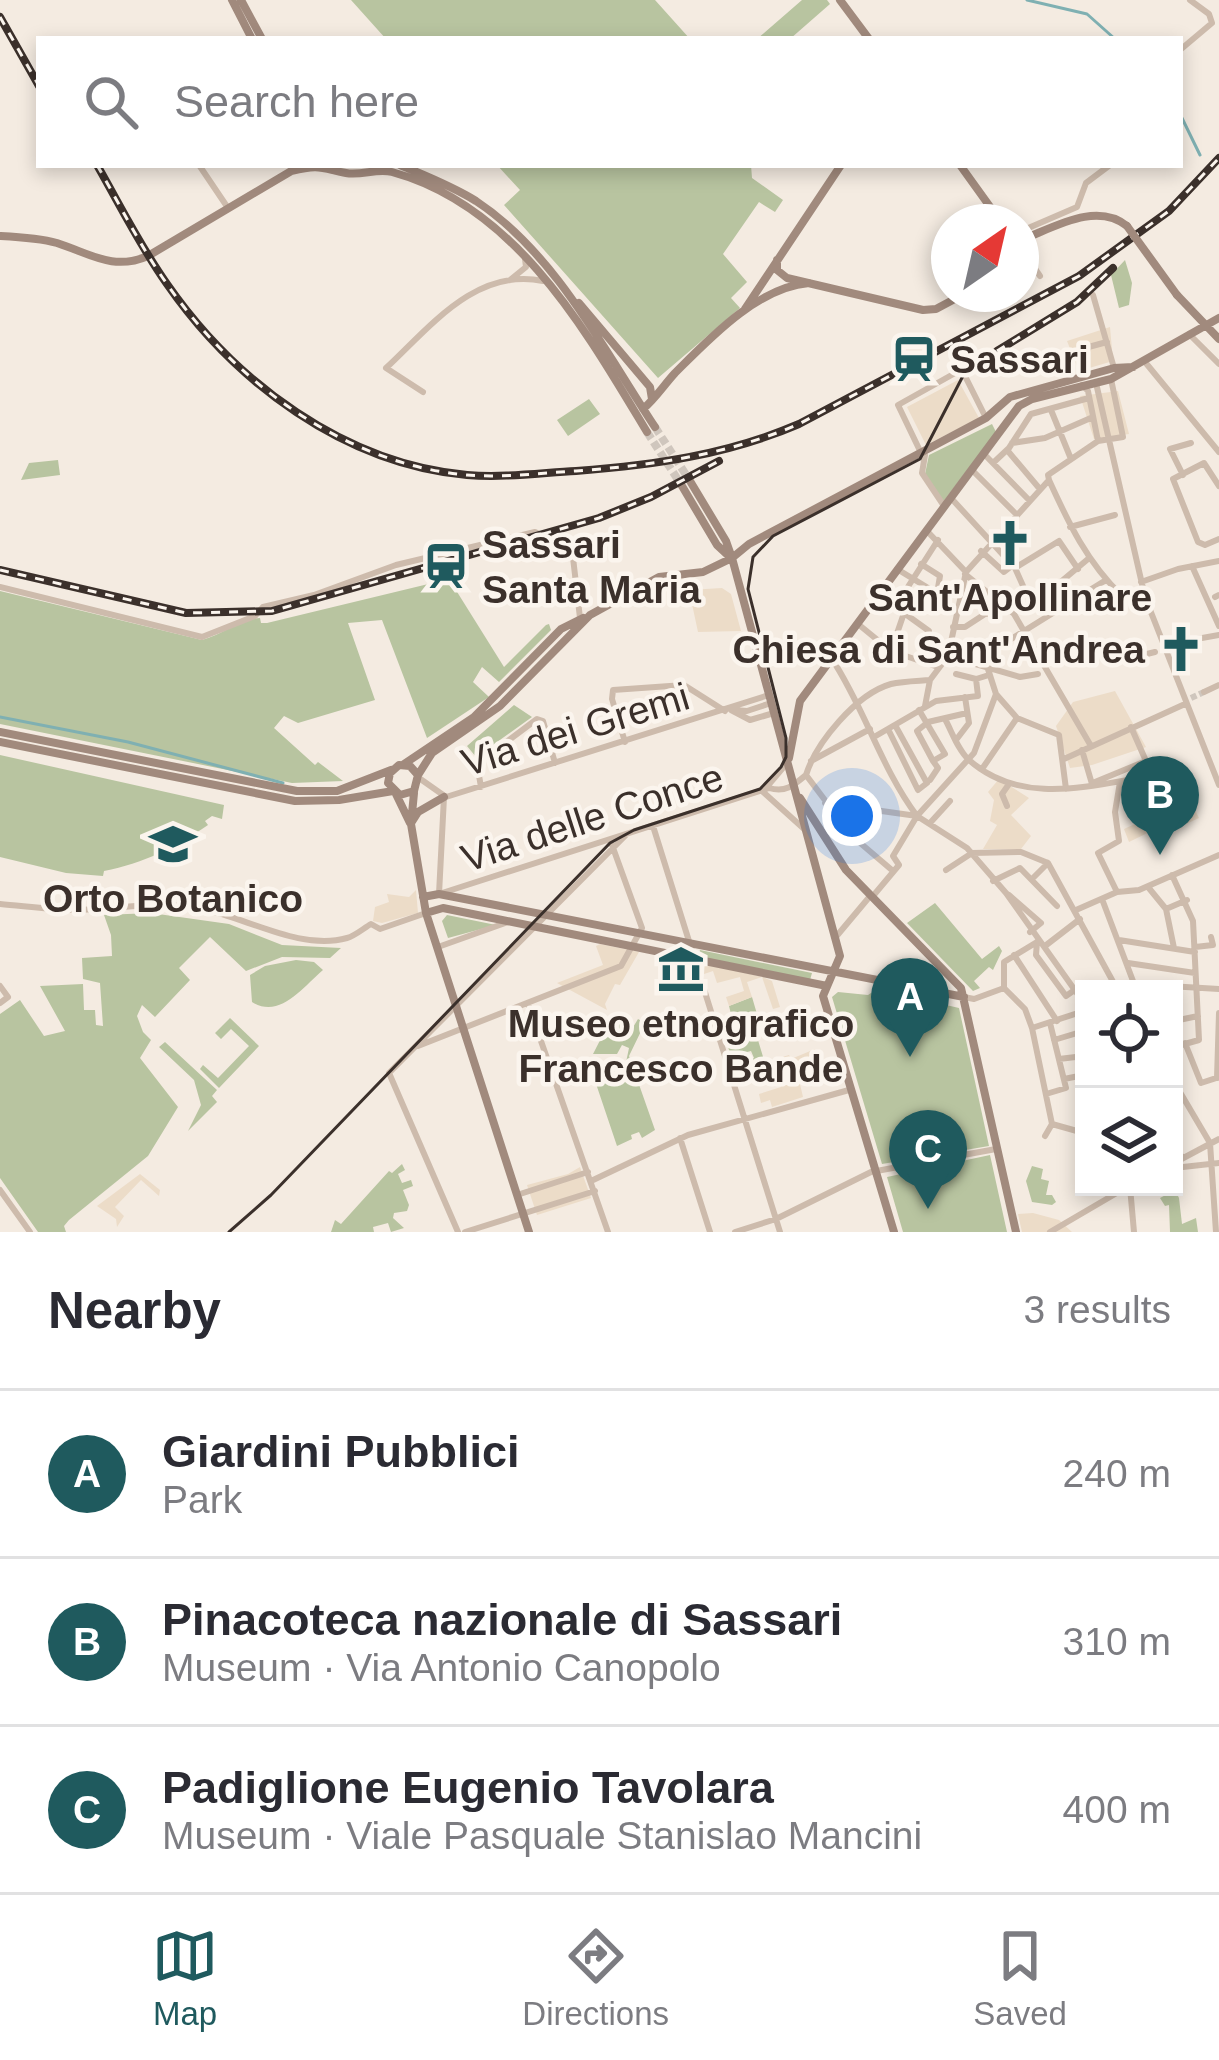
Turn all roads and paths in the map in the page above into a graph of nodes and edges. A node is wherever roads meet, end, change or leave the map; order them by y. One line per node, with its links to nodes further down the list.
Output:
1 (232, 0): 5 (main road)
2 (241, 0): 6 (main road)
3 (840, 0): 7 (main road)
4 (1190, 0): 8 (street)
5 (250, 36)
6 (260, 36)
7 (867, 36)
8 (1183, 47)
9 (201, 168): 19 (street)
10 (296, 168): 19 (main road)
11 (338, 168): 17 (main road)
12 (364, 168): 17 (main road)
13 (407, 168): 25 (main road)
14 (839, 168): 24 (main road)
15 (962, 168): 18 (main road)
16 (1106, 168): 20 (street)
17 (356, 173): 23 (main road)
18 (988, 204)
19 (228, 208): 22 (main road)
20 (1039, 223)
21 (1039, 234): 32 (main road, bridge)
22 (0, 236)
23 (522, 255): 25 (main road); 26 (street)
24 (777, 260): 27 (main road); 30 (main road)
25 (552, 281): 26 (street); 42 (main road); 47 (main road); 48 (main road)
26 (507, 282): 45 (street)
27 (809, 284): 29 (main road); 30 (main road)
28 (1094, 295): 35 (street)
29 (931, 309)
30 (740, 315): 40 (main road)
31 (1219, 318): 32 (main road)
32 (1205, 326): 33 (main road); 34 (main road)
33 (1189, 334): 36 (main road); 37 (street)
34 (1219, 340)
35 (1107, 342): 39 (street); 41 (street)
36 (1144, 362): 38 (main road); 58 (street)
37 (1219, 364)
38 (1132, 367): 39 (main road); 43 (main road)
39 (1114, 368): 41 (main road)
40 (673, 375): 42 (main road); 48 (main road)
41 (1093, 377): 43 (main road); 44 (main road); 50 (main road); 54 (street)
42 (644, 378): 48 (main road)
43 (1111, 379): 54 (street)
44 (1082, 386): 46 (street); 52 (main road)
45 (422, 392)
46 (1089, 398): 49 (street); 51 (street)
47 (630, 406): 48 (main road); 48 (main road)
48 (647, 406)
49 (1051, 410): 53 (street); 57 (street)
50 (987, 417): 52 (main road); 60 (main road); 60 (street)
51 (1093, 417): 53 (street); 55 (street)
52 (1001, 430): 59 (main road)
53 (1059, 432): 57 (street); 61 (street)
54 (1108, 439): 55 (street); 90 (street)
55 (1098, 441): 61 (street)
56 (1191, 443): 64 (street)
57 (1010, 447): 62 (street); 68 (street)
58 (1219, 452)
59 (984, 454): 62 (street); 63 (main road)
60 (921, 455): 70 (street); 79 (main road)
61 (1071, 460): 65 (street)
62 (993, 464): 69 (street)
63 (972, 470): 70 (main road); 71 (street)
64 (1183, 475): 67 (street); 75 (street)
65 (1049, 480): 68 (street); 73 (street)
66 (686, 484): 79 (main road)
67 (1219, 486)
68 (1040, 489): 69 (street)
69 (1029, 500): 71 (street)
70 (948, 502): 74 (main road); 77 (street)
71 (1015, 513): 77 (street)
72 (1115, 515): 73 (street)
73 (1070, 527): 80 (street)
74 (927, 530): 76 (street); 85 (main road)
75 (1219, 539)
76 (938, 540): 82 (street); 87 (street)
77 (991, 540): 78 (street); 83 (street)
78 (981, 550): 83 (street); 87 (street)
79 (732, 559): 97 (main road); 120 (main road)
80 (1088, 559): 86 (street); 89 (street)
81 (1219, 561): 84 (street)
82 (921, 564): 88 (street); 93 (street)
83 (1014, 566): 86 (street); 94 (street)
84 (1192, 566): 90 (street); 101 (street)
85 (898, 569): 88 (street); 98 (main road)
86 (1078, 569): 94 (street)
87 (966, 573): 95 (street); 99 (street)
88 (911, 578): 92 (street); 93 (street)
89 (1106, 580): 90 (street); 100 (street)
90 (1142, 585): 103 (street)
91 (0, 587): 97 (street)
92 (904, 593): 93 (street); 96 (street)
93 (938, 594)
94 (1027, 599): 95 (street)
95 (1011, 611): 99 (street); 100 (street)
96 (904, 613): 102 (street); 104 (street)
97 (585, 617): 140 (main road); 145 (main road)
98 (858, 624): 104 (street); 107 (main road)
99 (953, 627): 102 (street)
100 (1024, 628): 109 (street); 134 (street)
101 (1219, 630): 103 (street)
102 (950, 645): 106 (street)
103 (1161, 649): 105 (street); 118 (street)
104 (891, 651): 108 (street)
105 (1108, 655)
106 (948, 656): 108 (street); 109 (street)
107 (832, 659): 119 (street); 136 (main road)
108 (939, 667): 113 (street)
109 (988, 671): 111 (street); 112 (street); 116 (street)
110 (956, 674): 112 (street)
111 (1038, 674)
112 (976, 679): 117 (street)
113 (930, 680): 119 (street); 121 (street)
114 (1219, 685): 115 (street)
115 (1204, 692)
116 (997, 694): 124 (street); 139 (street)
117 (964, 697): 121 (street); 123 (street)
118 (1186, 701): 128 (street); 142 (street)
119 (860, 703): 130 (street); 137 (street)
120 (772, 704): 122 (street, Via dei Gremi); 122 (street, Via dei Gremi); 136 (main road)
121 (922, 708): 126 (street); 127 (street)
122 (728, 710): 133 (street, Via dei Gremi); 133 (street)
123 (968, 713): 125 (street); 131 (street)
124 (1017, 718): 135 (street); 144 (street)
125 (945, 719): 126 (street); 131 (street)
126 (928, 722): 138 (street); 138 (street)
127 (891, 727): 130 (street); 147 (street)
128 (1131, 727): 134 (street); 150 (street)
129 (0, 732): 143 (main road)
130 (872, 733): 137 (street); 164 (street)
131 (956, 740): 139 (street)
132 (0, 742): 159 (main road)
133 (626, 742): 141 (street, Via dei Gremi)
134 (1086, 748): 135 (street); 150 (street)
135 (1064, 758): 155 (street)
136 (788, 759): 153 (main road); 157 (street)
137 (810, 761): 146 (street)
138 (933, 761): 147 (street)
139 (969, 761): 144 (street); 154 (street)
140 (404, 764): 143 (main road); 145 (main road)
141 (555, 764): 152 (street, Via dei Gremi); 152 (street)
142 (1216, 766): 151 (street)
143 (392, 769): 159 (main road)
144 (982, 769): 149 (street)
145 (421, 775): 156 (main road); 158 (street, Via dei Gremi)
146 (806, 775): 153 (street); 162 (street)
147 (928, 780): 154 (street)
148 (1120, 781): 150 (street); 161 (street); 182 (street)
149 (1009, 784): 155 (street); 163 (street)
150 (1092, 784): 155 (street)
151 (1219, 785)
152 (481, 787): 158 (street, Via dei Gremi)
153 (793, 787): 157 (street, Via delle Conce); 168 (main road); 171 (main road)
154 (942, 789): 164 (street)
155 (1066, 789)
156 (415, 790): 158 (street, Via dei Gremi); 159 (main road); 166 (main road)
157 (762, 791): 167 (street, Via delle Conce); 168 (street)
158 (440, 795): 166 (main road); 184 (street)
159 (395, 796): 166 (main road)
160 (950, 801): 165 (street)
161 (1160, 801)
162 (825, 803): 164 (street); 176 (street)
163 (1006, 806)
164 (917, 816): 165 (street); 176 (street)
165 (930, 823): 172 (street)
166 (411, 824): 186 (main road)
167 (653, 826): 169 (street, Via delle Conce); 204 (street)
168 (803, 828): 173 (main road)
169 (626, 835): 170 (street); 184 (street, Via delle Conce)
170 (612, 845): 194 (street); 199 (street)
171 (829, 848): 173 (main road); 185 (main road)
172 (972, 853): 175 (street); 177 (street); 180 (street)
173 (811, 855): 201 (main road)
174 (1219, 855): 178 (street)
175 (1048, 863): 179 (street); 193 (street)
176 (896, 868): 185 (street)
177 (946, 870)
178 (1172, 875): 181 (street); 188 (street)
179 (1032, 879): 180 (street); 190 (street)
180 (993, 881): 183 (street)
181 (1148, 886): 182 (street); 191 (street)
182 (1117, 892): 187 (street)
183 (1006, 893): 198 (street); 198 (street)
184 (439, 894): 186 (main road); 194 (main road)
185 (872, 896): 201 (street); 229 (main road)
186 (423, 897): 192 (main road)
187 (1102, 898): 193 (street); 203 (street)
188 (1187, 900): 191 (street); 209 (street)
189 (0, 904): 192 (street)
190 (1058, 906)
191 (1166, 909): 208 (street)
192 (426, 913): 195 (main road); 206 (main road)
193 (1078, 915): 205 (street); 217 (street)
194 (547, 916): 196 (street); 197 (street); 199 (main road)
195 (508, 922): 196 (main road); 206 (street)
196 (534, 926): 197 (main road); 202 (street)
197 (546, 928): 202 (street); 207 (main road)
198 (1030, 932): 205 (street)
199 (640, 935): 204 (main road); 207 (street)
200 (1211, 937): 209 (street)
201 (835, 938): 215 (main road)
202 (520, 940): 232 (street)
203 (1119, 940): 208 (street); 212 (street)
204 (688, 944): 211 (street); 215 (main road)
205 (1041, 945): 210 (street); 216 (street); 220 (street)
206 (439, 947): 232 (main road)
207 (635, 947): 211 (main road); 231 (street)
208 (1174, 948): 209 (street)
209 (1196, 949): 214 (street)
210 (1014, 955): 223 (street); 237 (street)
211 (692, 958): 222 (main road); 252 (street)
212 (1128, 963): 213 (street); 218 (street)
213 (1151, 967): 214 (street); 219 (street)
214 (1196, 973): 228 (street)
215 (835, 974): 222 (main road); 229 (main road)
216 (1067, 978): 220 (street); 224 (street)
217 (1112, 980)
218 (1133, 980)
219 (1149, 980)
220 (1058, 984): 227 (street)
221 (0, 986): 230 (street)
222 (827, 986): 249 (main road)
223 (1004, 988): 229 (street); 239 (street)
224 (1075, 988)
225 (1183, 989): 228 (street)
226 (1219, 989): 228 (street)
227 (1075, 990)
228 (1196, 990): 235 (street)
229 (964, 997): 259 (main road)
230 (0, 1003)
231 (528, 1004): 238 (street); 263 (street)
232 (456, 1005): 238 (main road); 243 (street)
233 (1075, 1012): 237 (street)
234 (1219, 1013): 247 (street)
235 (1198, 1016): 236 (street); 242 (street)
236 (1183, 1020)
237 (1054, 1022): 239 (street); 241 (street)
238 (463, 1028): 243 (street); 268 (main road)
239 (1032, 1028): 250 (street)
240 (1075, 1033): 241 (street)
241 (1054, 1040): 245 (street)
242 (1185, 1043): 247 (street)
243 (410, 1050): 274 (street)
244 (1075, 1057): 245 (street)
245 (1059, 1059): 248 (street)
246 (1075, 1077): 248 (street)
247 (1218, 1077)
248 (1064, 1079): 250 (street)
249 (850, 1090): 252 (street); 264 (main road)
250 (1047, 1096): 253 (street)
251 (1183, 1102): 258 (street)
252 (743, 1119): 256 (street); 272 (street)
253 (1052, 1124): 254 (street); 255 (street)
254 (1075, 1130)
255 (1045, 1136)
256 (680, 1138): 265 (street); 277 (street)
257 (1219, 1139): 258 (street)
258 (1210, 1143): 260 (street); 262 (street)
259 (996, 1149): 264 (street); 281 (main road)
260 (1183, 1159)
261 (1183, 1163): 262 (street)
262 (1215, 1163): 284 (street)
263 (588, 1172): 265 (street); 268 (street)
264 (875, 1172): 272 (street); 280 (main road)
265 (592, 1181): 267 (street)
266 (0, 1190): 273 (street)
267 (595, 1191): 271 (street); 276 (street)
268 (517, 1196): 271 (main road)
269 (1112, 1196): 282 (street)
270 (1129, 1196): 283 (street)
271 (523, 1213): 274 (street); 275 (main road)
272 (776, 1219): 278 (street); 279 (street)
273 (30, 1232)
274 (461, 1232)
275 (529, 1232)
276 (608, 1232)
277 (710, 1232)
278 (735, 1232)
279 (780, 1232)
280 (894, 1232)
281 (1016, 1232)
282 (1050, 1232)
283 (1134, 1232)
284 (1216, 1232)

